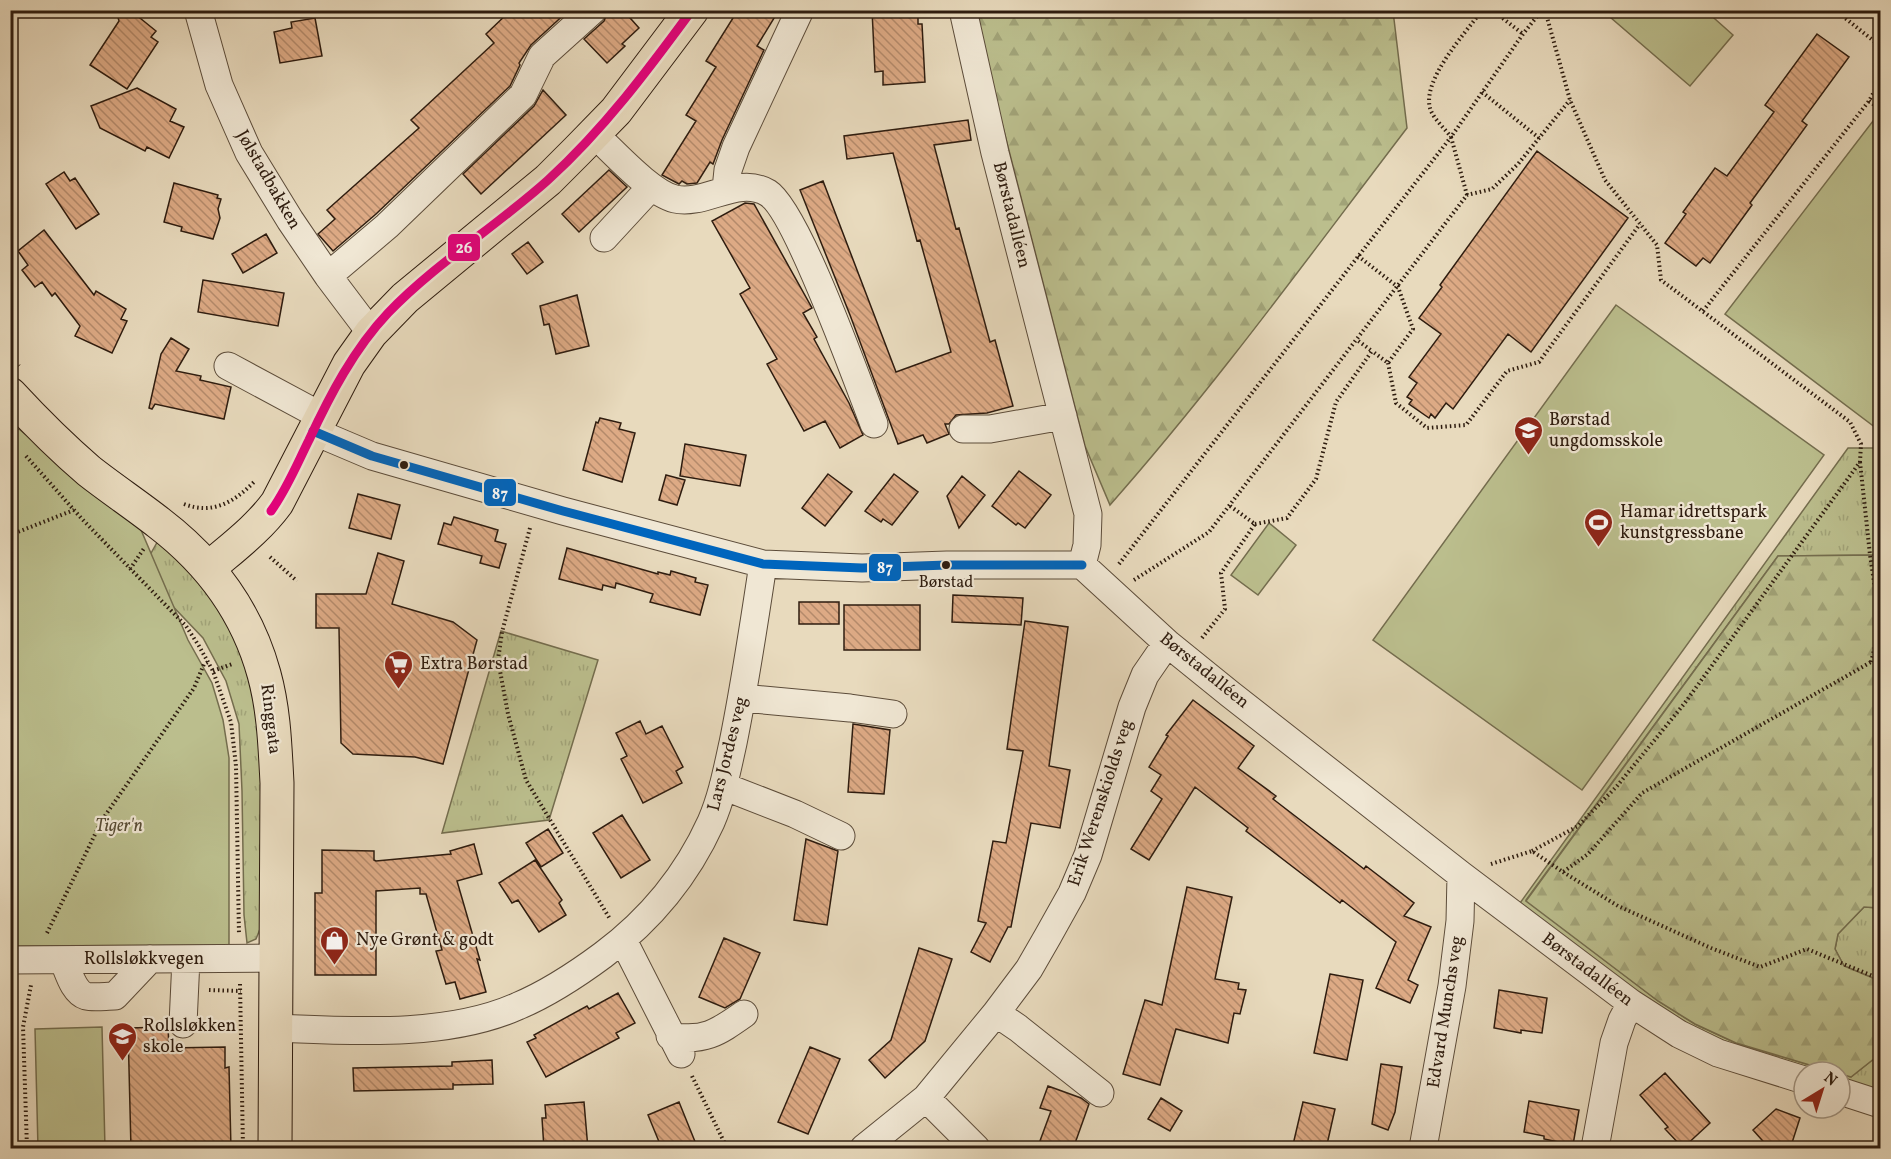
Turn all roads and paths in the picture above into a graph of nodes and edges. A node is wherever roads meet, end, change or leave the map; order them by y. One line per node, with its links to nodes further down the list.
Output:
1 (198, 10): 26 (street, Jølstadbakken)
2 (593, 10): 26 (street)
3 (692, 10): 17 (main road)
4 (800, 10): 21 (street)
5 (963, 10): 35 (street, Børstadalléen)
6 (1482, 10): 18 (path)
7 (1492, 10): 10 (path)
8 (1544, 10): 10 (path); 14 (path)
9 (1835, 10): 11 (path)
10 (1523, 34): 13 (path)
11 (1881, 46)
12 (1881, 81): 15 (path)
13 (1482, 92): 18 (path); 19 (path)
14 (1570, 100): 19 (path); 23 (path)
15 (1869, 101): 16 (path); 28 (path)
16 (1881, 109)
17 (594, 134): 20 (street); 29 (main road)
18 (1451, 137): 22 (path); 25 (path)
19 (1539, 138): 22 (path)
20 (651, 187): 21 (street); 24 (street)
21 (726, 189): 37 (street)
22 (1467, 195): 27 (path)
23 (1640, 224): 28 (path); 32 (path)
24 (604, 238)
25 (1358, 256): 27 (path); 47 (path)
26 (328, 276): 29 (street, Jølstadbakken)
27 (1398, 287): 30 (path); 32 (path)
28 (1703, 311): 40 (path)
29 (371, 333): 36 (main road)
30 (1357, 340): 31 (path); 42 (path)
31 (1372, 351): 32 (path); 44 (path)
32 (1388, 363)
33 (228, 366): 36 (street)
34 (10, 394): 50 (main road, Ringgata)
35 (1063, 416): 38 (street); 47 (street, Børstadalléen)
36 (317, 423): 41 (street); 50 (main road)
37 (874, 424)
38 (963, 429)
39 (22, 452): 43 (path)
40 (1860, 462): 54 (path); 65 (path)
41 (537, 503): 49 (street); 69 (path)
42 (1230, 506): 44 (path); 52 (path)
43 (74, 509): 45 (path); 51 (path)
44 (1255, 524): 56 (path)
45 (10, 535)
46 (146, 544): 51 (path)
47 (1085, 555): 49 (street); 57 (street, Børstadalléen)
48 (270, 557): 53 (path)
49 (763, 564): 61 (street, Lars Jordes veg)
50 (208, 568): 71 (main road, Ringgata)
51 (130, 569): 59 (path)
52 (1133, 580)
53 (297, 581)
54 (1881, 622)
55 (1881, 627): 60 (path)
56 (1200, 641)
57 (1167, 643): 68 (street, Børstadalléen); 81 (street, Erik Werenskiolds veg)
58 (1881, 660): 60 (path)
59 (208, 662): 70 (path); 75 (path)
60 (1871, 662): 67 (path)
61 (742, 698): 62 (street); 63 (street, Lars Jordes veg)
62 (893, 714)
63 (723, 786): 64 (street); 69 (street, Lars Jordes veg)
64 (841, 836)
65 (1532, 851): 66 (path); 67 (path)
66 (1490, 864)
67 (1563, 872): 76 (path)
68 (1461, 875): 80 (street, Børstadalléen); 97 (street, Edvard Munchs veg)
69 (623, 940): 84 (street, Lars Jordes veg); 85 (street)
70 (240, 958): 71 (street, Rollsløkkvegen); 73 (street, Rollsløkkvegen); 79 (path)
71 (278, 958): 84 (main road, Ringgata)
72 (150, 959): 73 (street, Rollsløkkvegen); 75 (street, Rollsløkkvegen); 75 (street)
73 (186, 959): 77 (street)
74 (10, 960): 75 (street, Rollsløkkvegen)
75 (53, 960): 91 (path)
76 (1881, 979)
77 (185, 989): 79 (path); 83 (street)
78 (251, 990): 79 (path)
79 (240, 992): 92 (path)
80 (1631, 1003): 86 (street, Børstadalléen); 98 (street)
81 (996, 1013): 87 (street); 89 (street, Erik Werenskiolds veg)
82 (744, 1014): 85 (street)
83 (183, 1024)
84 (275, 1028): 93 (main road, Ringgata)
85 (676, 1045): 94 (path)
86 (1792, 1076)
87 (1100, 1093)
88 (1852, 1095): 90 (street)
89 (926, 1098): 95 (street, Erik Werenskiolds veg); 96 (street)
90 (1881, 1104)
91 (27, 1149)
92 (243, 1149)
93 (275, 1149)
94 (727, 1149)
95 (864, 1149)
96 (976, 1149)
97 (1423, 1149)
98 (1595, 1149)

